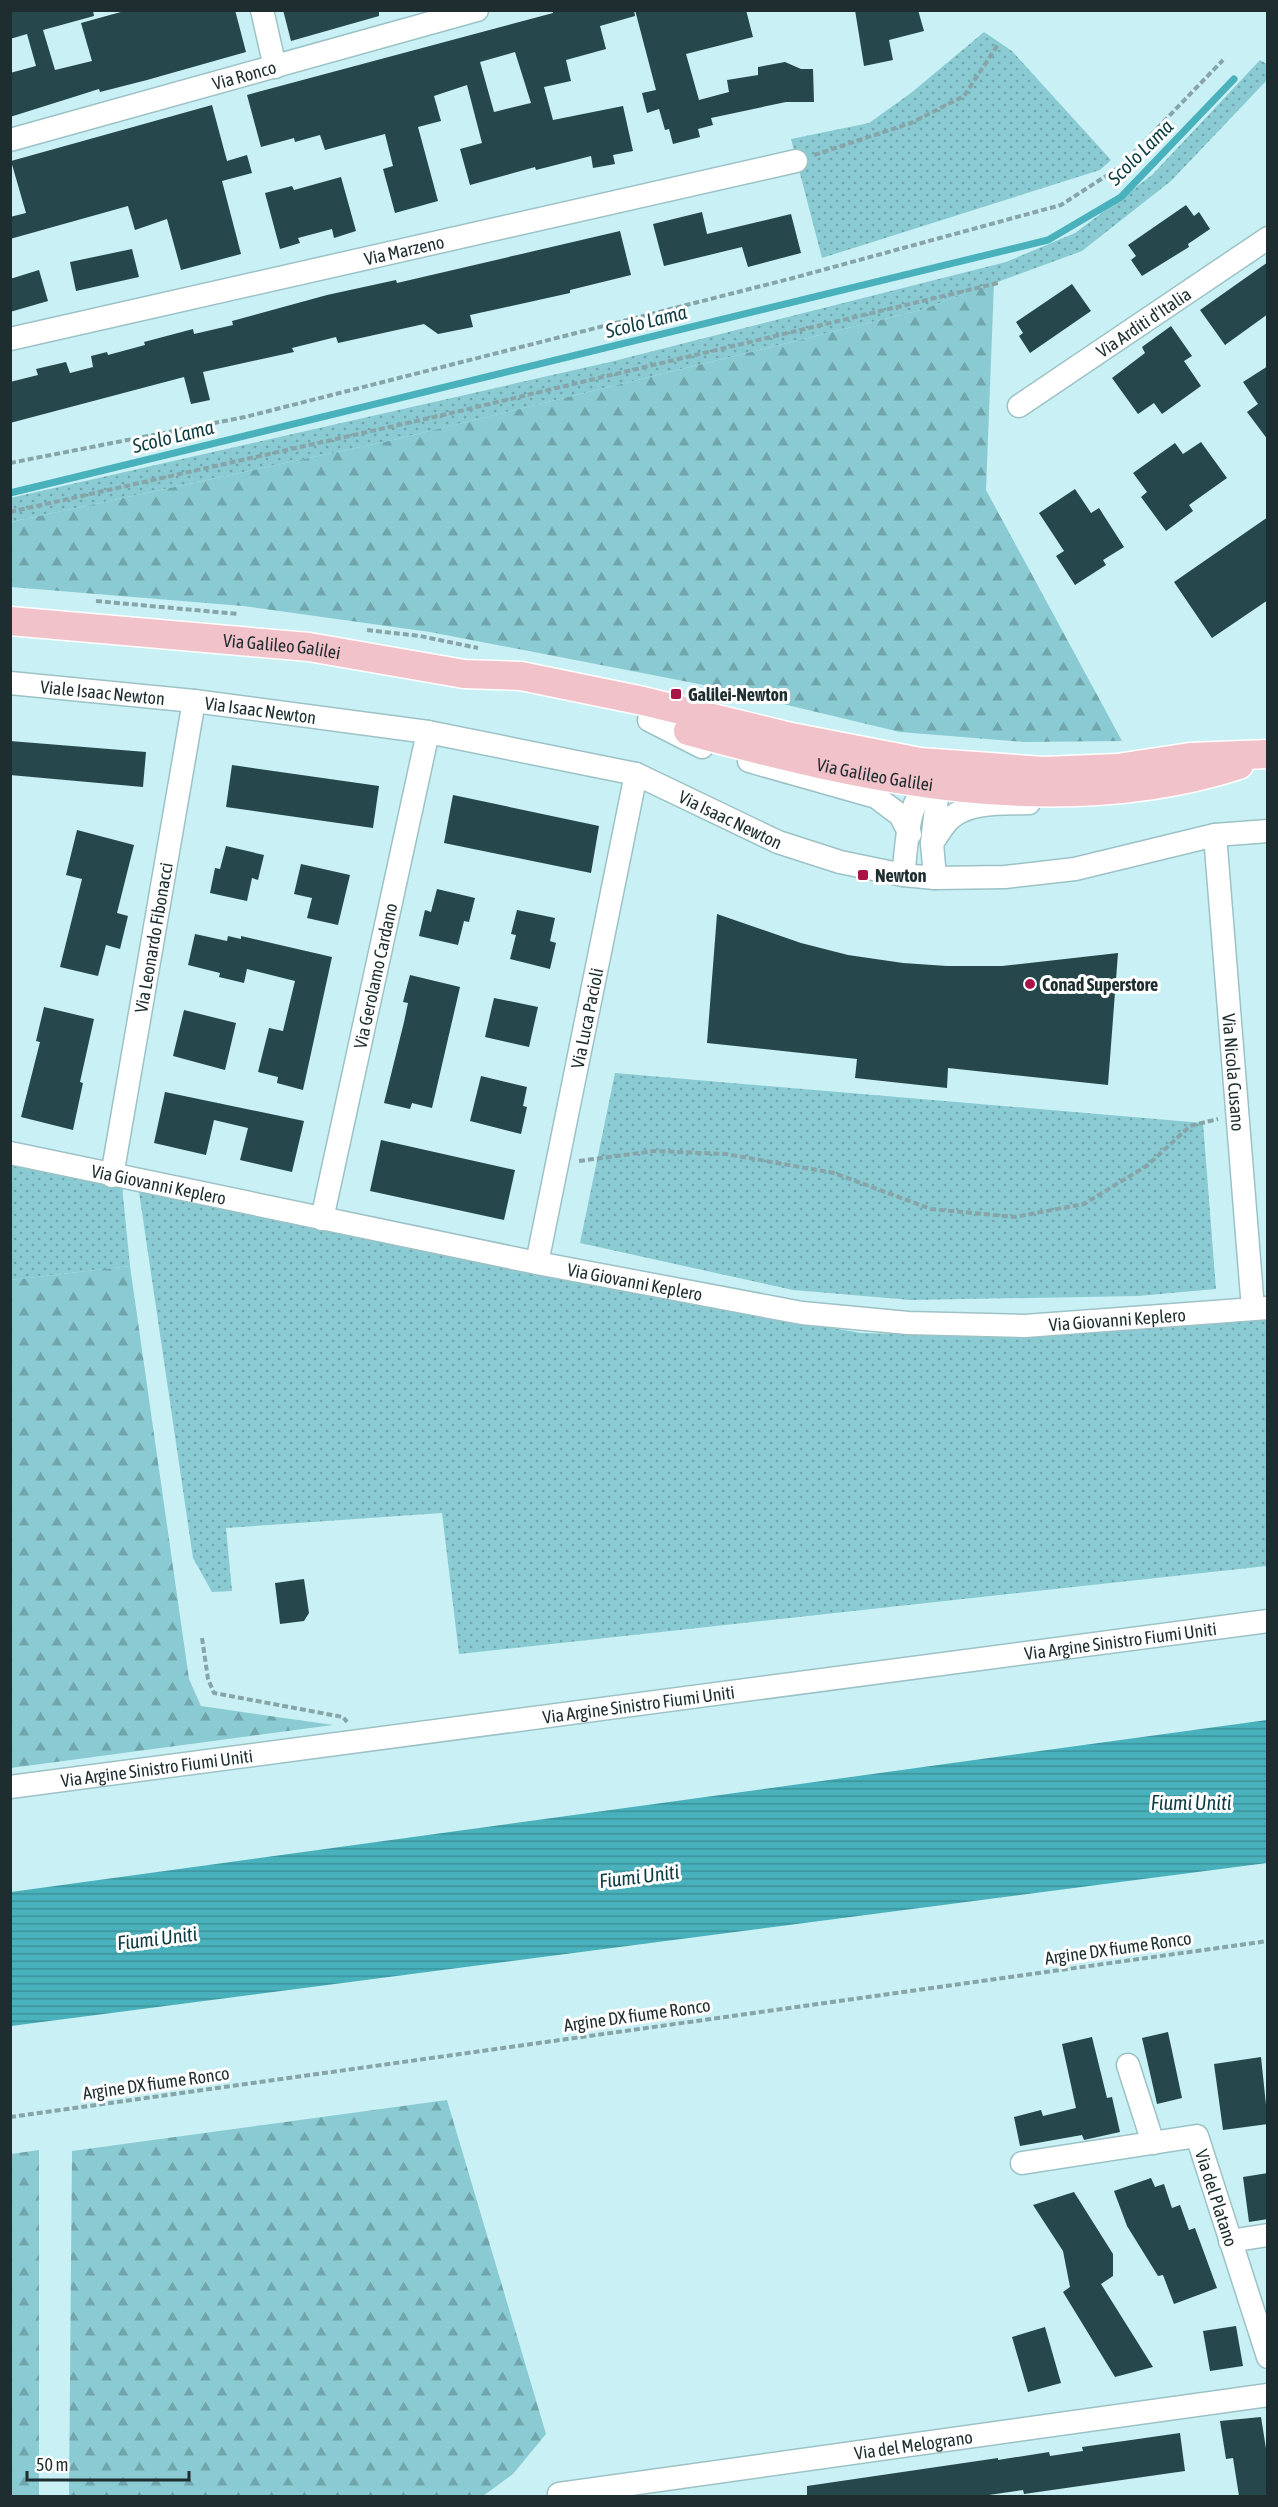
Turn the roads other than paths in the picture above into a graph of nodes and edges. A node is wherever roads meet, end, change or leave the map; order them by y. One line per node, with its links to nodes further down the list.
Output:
1 (262, 10): 3 (street)
2 (477, 10): 3 (street, Via Ronco)
3 (275, 67): 4 (street, Via Ronco)
4 (10, 140)
5 (796, 161): 7 (street, Via Marzeno)
6 (1268, 238): 8 (street, Via Arditi d'Italia)
7 (10, 339)
8 (1019, 406)
9 (10, 621): 10 (main road, Via Galileo Galilei)
10 (70, 627): 11 (main road, Via Galileo Galilei); 12 (main road, Via Galileo Galilei)
11 (10, 635)
12 (491, 677): 15 (main road, Via Galileo Galilei); 17 (main road, Via Galileo Galilei)
13 (10, 683): 14 (street, Viale Isaac Newton)
14 (194, 701): 16 (street, Via Isaac Newton); 30 (street, Via Leonardo Fibonacci)
15 (649, 720): 21 (main road, Via Galileo Galilei); 24 (street)
16 (428, 732): 20 (street, Via Isaac Newton); 31 (street, Via Gerolamo Cardano)
17 (810, 740): 19 (main road, Via Galileo Galilei); 21 (street)
18 (1268, 755): 19 (main road, Via Galileo Galilei); 22 (main road, Via Galileo Galilei)
19 (1044, 771): 21 (street)
20 (636, 774): 27 (street, Via Isaac Newton); 32 (street, Via Luca Pacioli)
21 (926, 784): 22 (main road, Via Galileo Galilei); 24 (street); 26 (street)
22 (1168, 784): 26 (street)
23 (1268, 831): 25 (street, Via Isaac Newton)
24 (910, 834): 27 (street)
25 (1215, 835): 28 (street, Via Isaac Newton); 33 (street, Via Nicola Cusano)
26 (932, 843): 28 (street)
27 (903, 875): 28 (street, Via Isaac Newton)
28 (935, 878)
29 (10, 1153): 30 (street, Via Giovanni Keplero)
30 (112, 1176): 31 (street, Via Giovanni Keplero)
31 (322, 1219): 32 (street, Via Giovanni Keplero)
32 (537, 1263): 33 (street, Via Giovanni Keplero)
33 (1260, 1309)
34 (1268, 1621): 35 (street, Via Argine Sinistro Fiumi Uniti)
35 (10, 1787)
36 (1128, 2065): 37 (street)
37 (1153, 2143): 38 (street, Via del Platano); 40 (street, Via del Platano)
38 (1022, 2163)
39 (1268, 2235): 40 (street)
40 (1230, 2241): 41 (street, Via del Platano)
41 (1268, 2357)
42 (1268, 2395): 43 (street, Via del Melograno)
43 (560, 2495)

